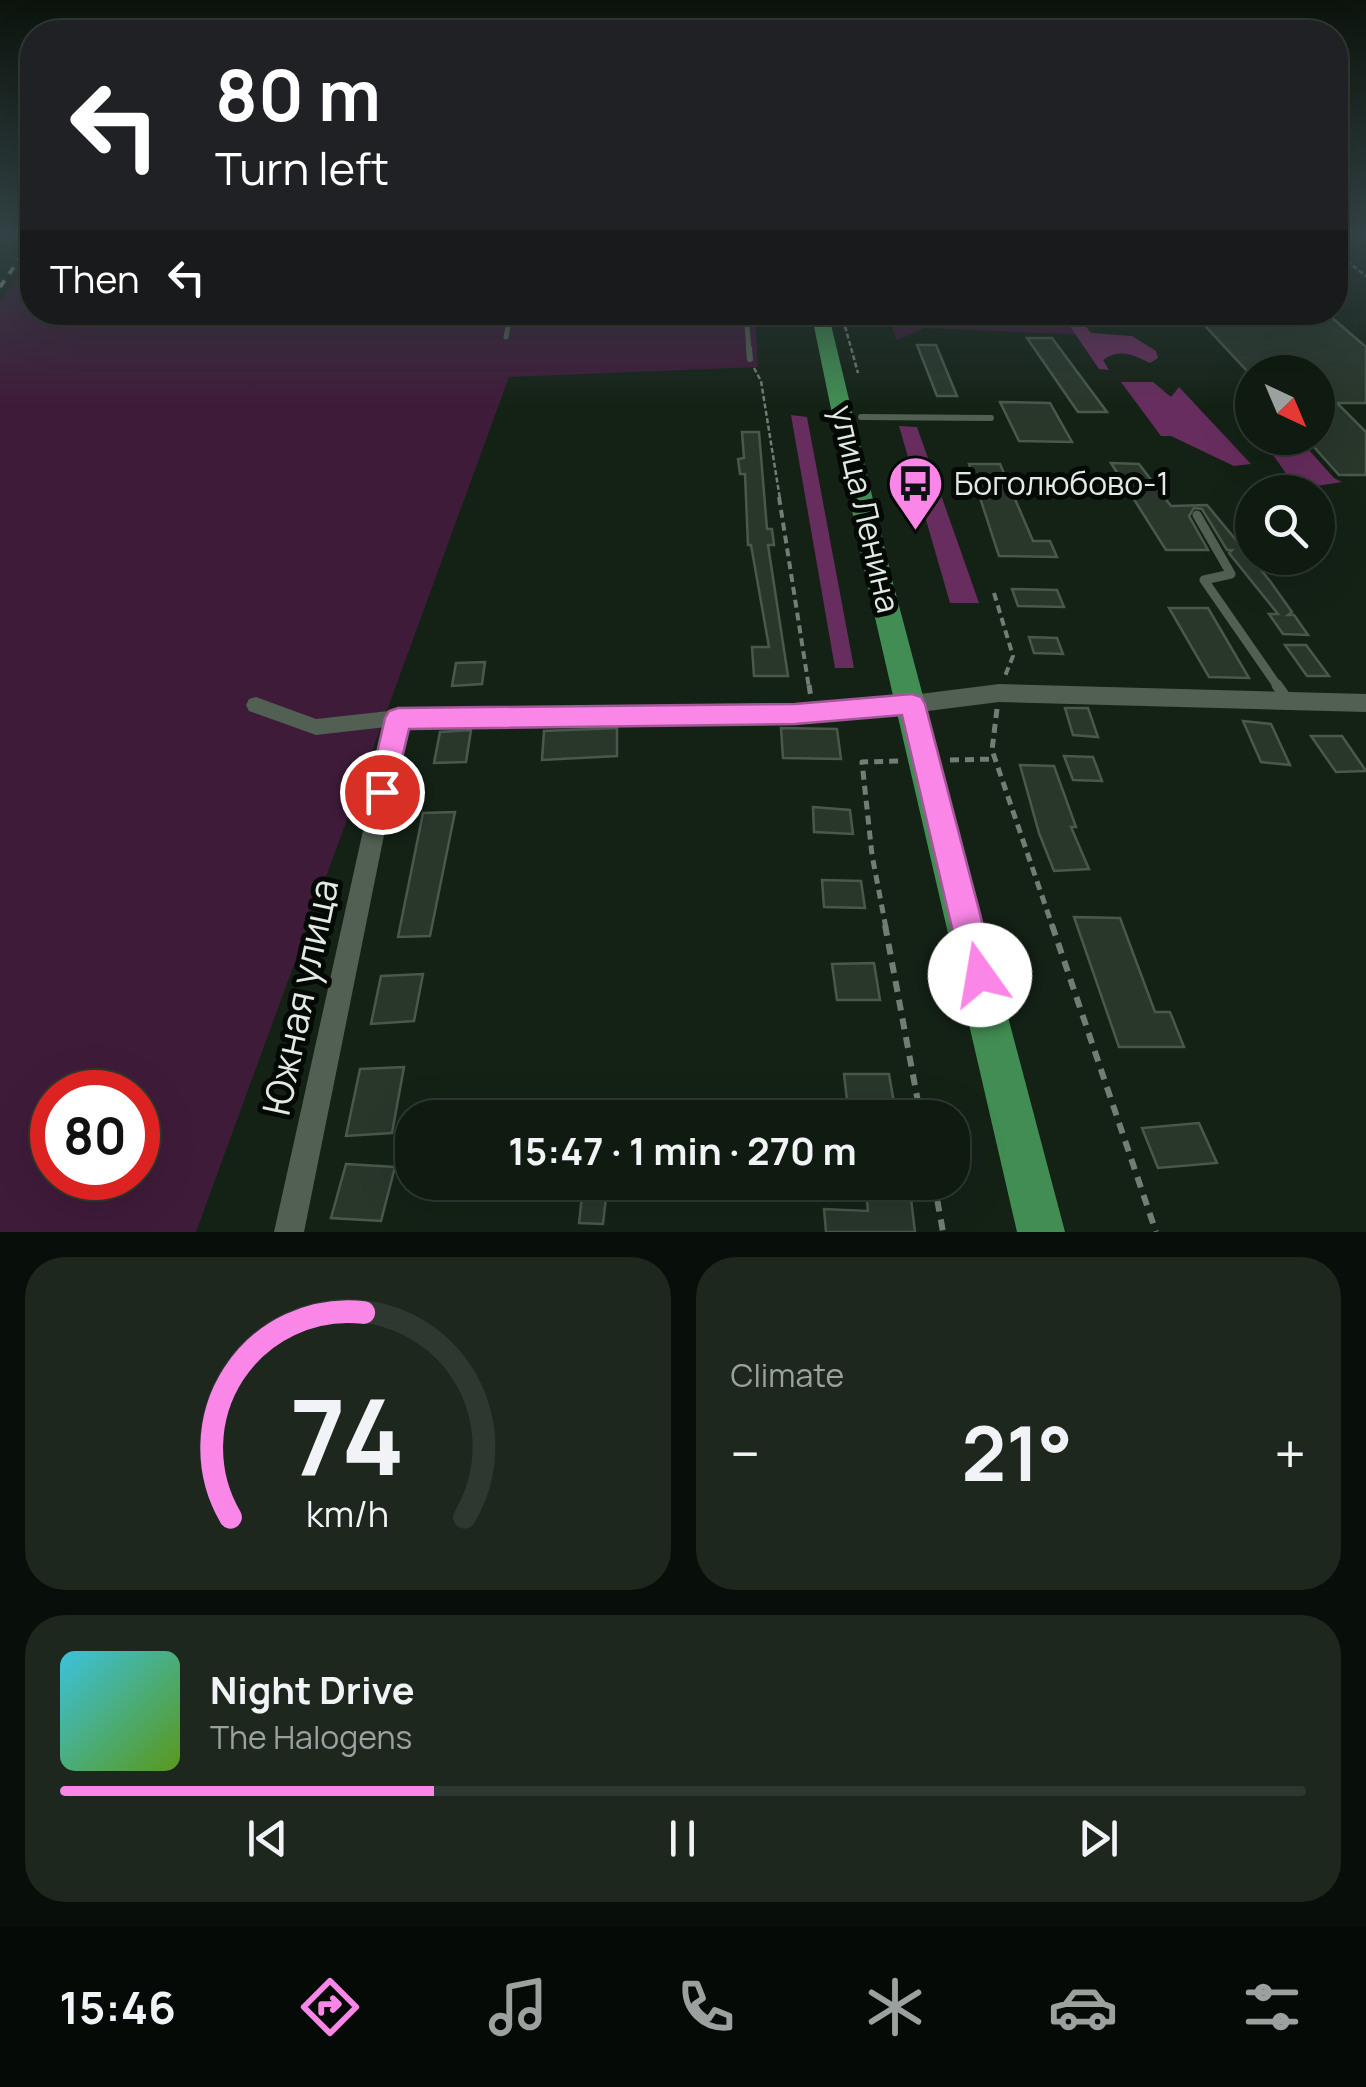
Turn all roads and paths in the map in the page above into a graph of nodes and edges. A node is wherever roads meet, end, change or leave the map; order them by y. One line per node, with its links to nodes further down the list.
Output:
1 (508, 325): 6 (lane)
2 (747, 325): 7 (lane)
3 (822, 325): 17 (highway, улица Ленина)
4 (841, 325): 9 (highway, улица Ленина)
5 (842, 325): 8 (path)
6 (506, 337)
7 (750, 359): 18 (path)
8 (858, 373)
9 (861, 416): 10 (lane); 17 (highway, улица Ленина)
10 (991, 418)
11 (1197, 515): 14 (lane)
12 (994, 594): 13 (path)
13 (999, 693): 14 (street); 17 (street); 20 (path)
14 (1288, 701): 15 (street)
15 (1366, 703)
16 (256, 704): 19 (street)
17 (912, 704): 18 (street); 21 (highway, улица Ленина)
18 (814, 712): 19 (street)
19 (398, 718): 24 (street, Южная улица)
20 (995, 759): 21 (path); 27 (path)
21 (926, 760): 22 (path); 26 (highway, улица Ленина)
22 (919, 1100)
23 (937, 1200): 25 (path)
24 (289, 1232)
25 (943, 1232)
26 (1042, 1232)
27 (1156, 1232)

